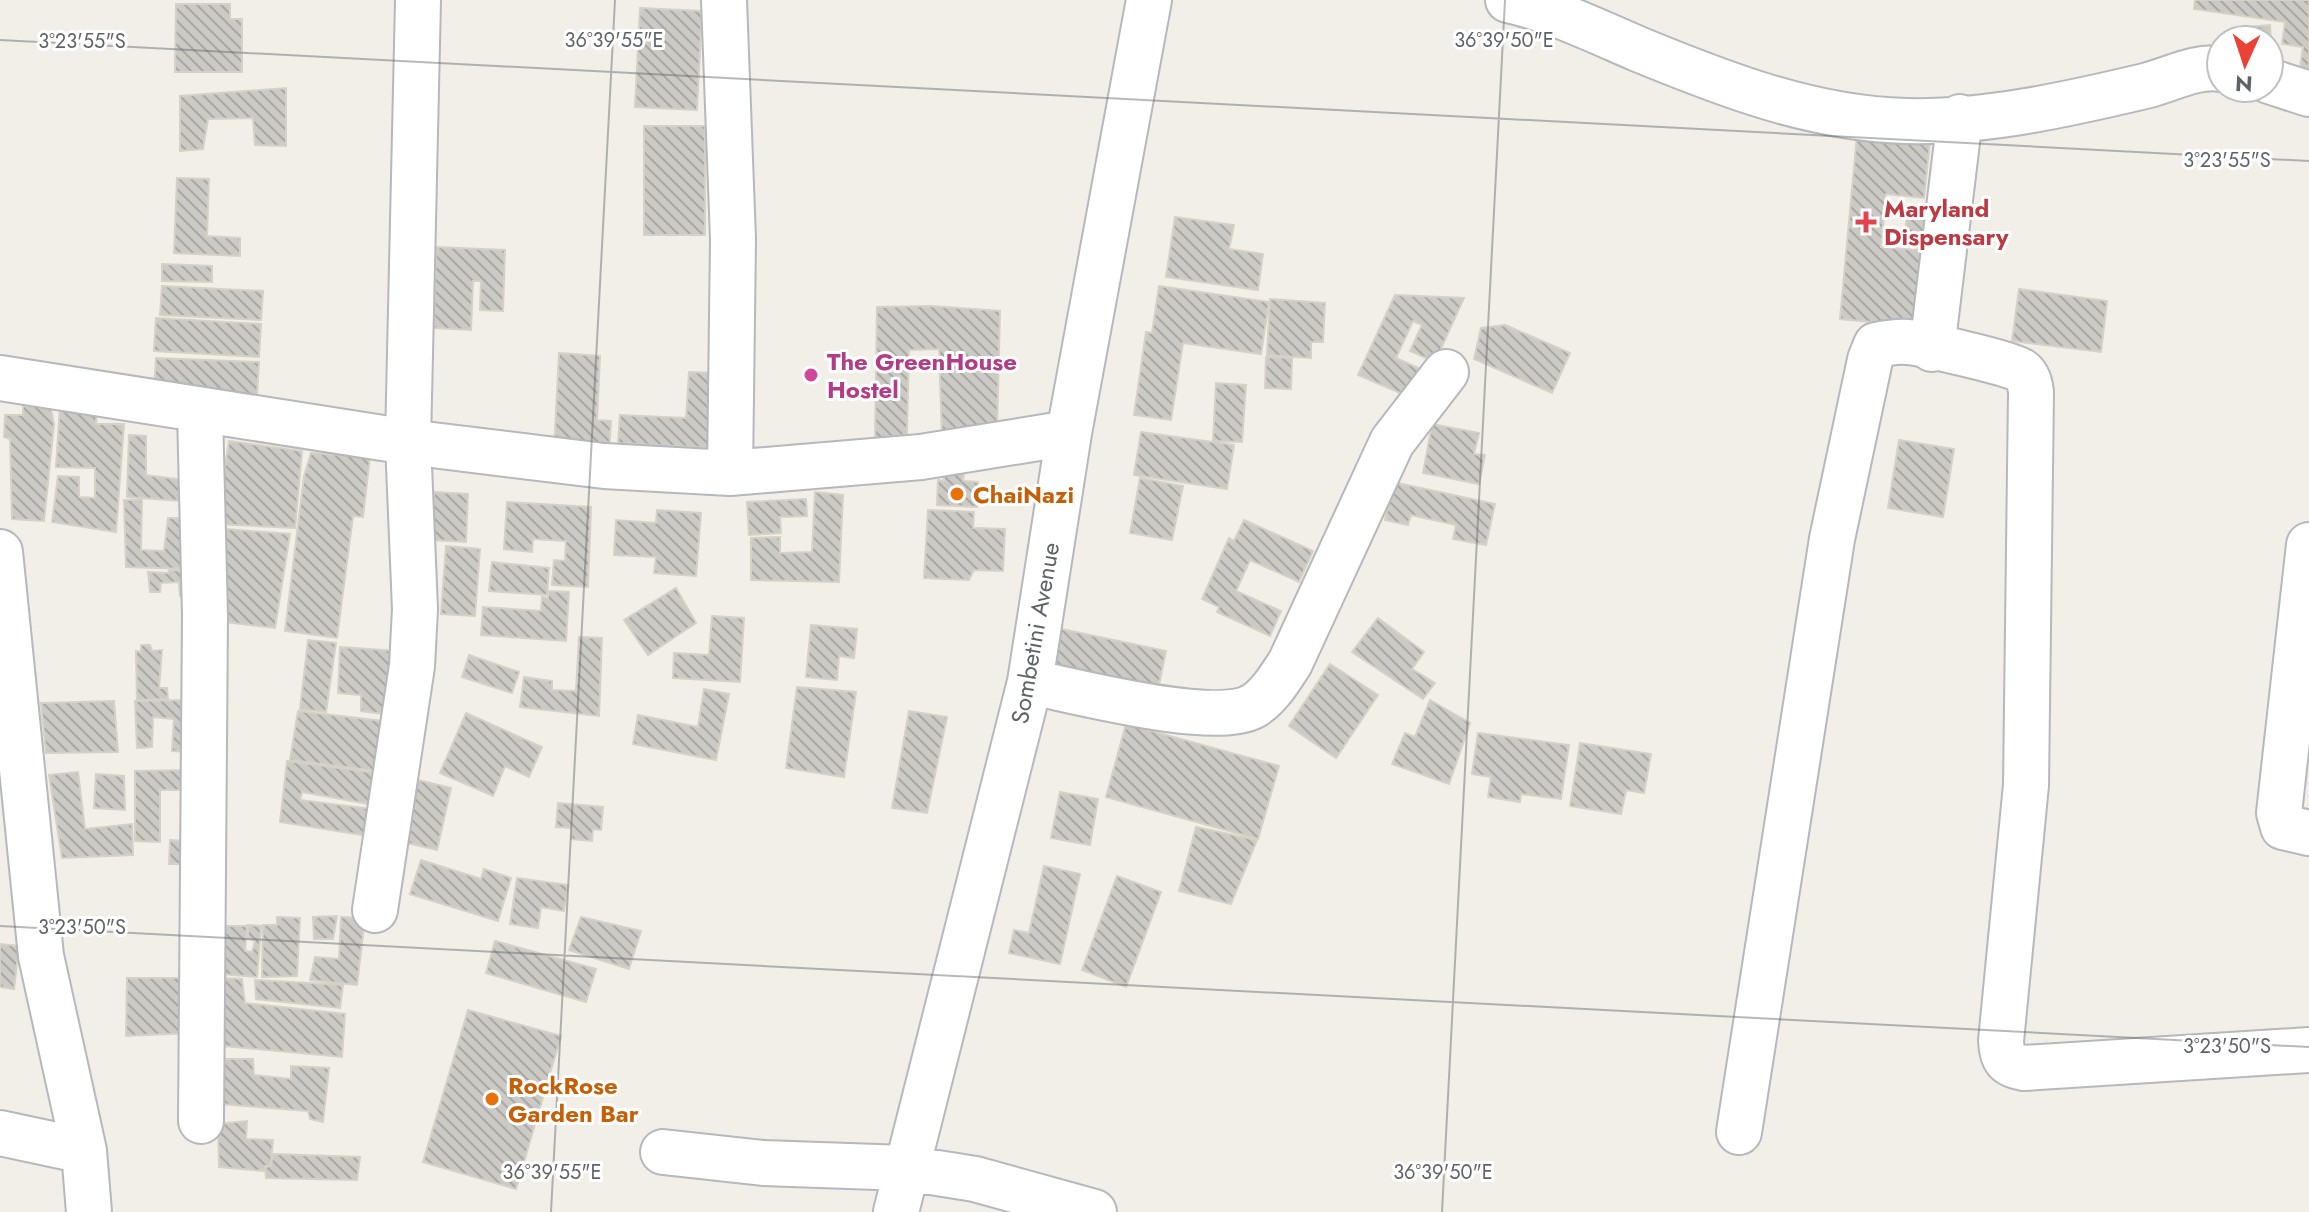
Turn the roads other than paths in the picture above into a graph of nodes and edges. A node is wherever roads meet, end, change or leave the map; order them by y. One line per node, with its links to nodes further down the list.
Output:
1 (418, 0): 14 (street)
2 (724, 0): 15 (street)
3 (1149, 0): 13 (street, Sombetini Avenue)
4 (1508, 0): 8 (street)
5 (2205, 69): 8 (street)
6 (2285, 86): 7 (street)
7 (2309, 94)
8 (1960, 117): 9 (street)
9 (1932, 349): 21 (street); 23 (street)
10 (1446, 372): 18 (street)
11 (0, 378): 12 (street)
12 (200, 412): 14 (street); 22 (street)
13 (1069, 433): 15 (street); 18 (street, Sombetini Avenue)
14 (408, 442): 15 (street); 20 (street)
15 (730, 473)
16 (2309, 545): 19 (street)
17 (0, 552): 25 (street)
18 (1030, 682): 27 (street, Sombetini Avenue)
19 (2309, 833)
20 (375, 910)
21 (2309, 1050)
22 (201, 1121)
23 (1739, 1132)
24 (0, 1133): 25 (street)
25 (84, 1151): 28 (street)
26 (663, 1152): 27 (street)
27 (906, 1168): 29 (street, Sombetini Avenue); 30 (street)
28 (89, 1212)
29 (896, 1212)
30 (1094, 1212)

